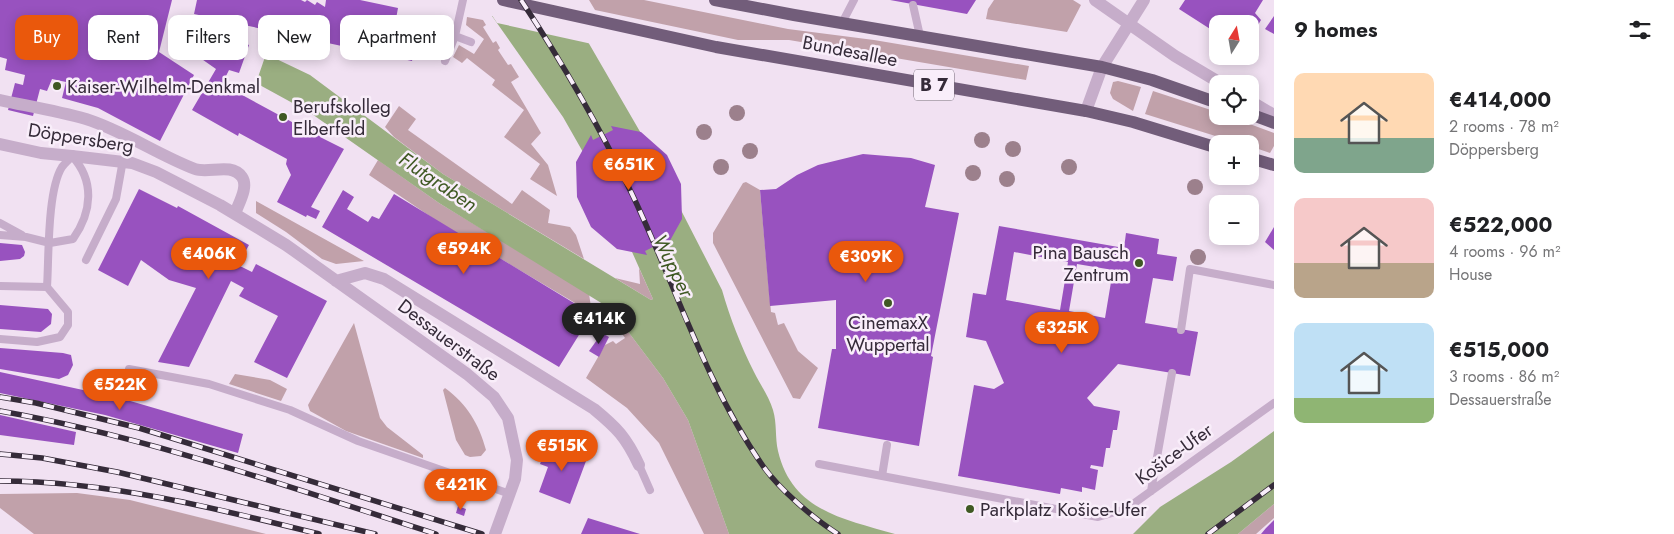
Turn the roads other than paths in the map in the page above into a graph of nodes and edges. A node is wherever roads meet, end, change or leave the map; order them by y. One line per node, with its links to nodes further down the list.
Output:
1 (463, 0): 10 (lane)
2 (503, 0): 19 (main road, Bundesallee / B 7)
3 (715, 0): 8 (main road, Bundesallee / B 7)
4 (854, 0): 8 (lane)
5 (1095, 0): 9 (street)
6 (1144, 0): 9 (street)
7 (913, 5): 11 (lane)
8 (842, 23): 11 (main road, Bundesallee / B 7)
9 (1129, 25): 14 (street); 15 (street)
10 (455, 36): 12 (lane); 13 (lane)
11 (920, 36): 14 (main road, Bundesallee / B 7)
12 (471, 42)
13 (445, 61)
14 (1102, 67): 17 (main road, Bundesallee / B 7); 19 (street)
15 (1209, 76)
16 (0, 100): 29 (street, Döppersberg)
17 (1209, 100)
18 (1259, 106): 20 (street)
19 (1086, 111): 24 (main road, Bundesallee / B 7)
20 (1274, 115)
21 (1259, 117): 22 (main road)
22 (1274, 123)
23 (0, 144): 25 (street, Döppersberg)
24 (1209, 145)
25 (72, 156): 26 (street, Döppersberg); 33 (lane); 33 (lane)
26 (123, 160): 29 (street, Döppersberg); 34 (lane)
27 (1259, 161): 28 (main road)
28 (1274, 165)
29 (235, 214): 35 (street, Döppersberg)
30 (0, 223): 32 (lane)
31 (0, 235): 32 (lane)
32 (26, 237): 33 (lane)
33 (50, 243): 38 (lane)
34 (86, 260)
35 (336, 281): 46 (street); 50 (street, Dessauerstraße)
36 (0, 286): 38 (lane)
37 (1274, 286): 39 (lane)
38 (47, 287): 40 (lane)
39 (1181, 330)
40 (0, 339)
41 (129, 368): 50 (lane)
42 (1172, 373): 49 (lane)
43 (1274, 403): 49 (lane, Košice-Ufer)
44 (887, 445): 47 (lane)
45 (819, 464): 47 (lane, Košice-Ufer)
46 (639, 465): 48 (lane)
47 (882, 476): 49 (lane, Košice-Ufer)
48 (650, 490)
49 (1151, 492)
50 (510, 494): 51 (street, Dessauerstraße)
51 (495, 534)

